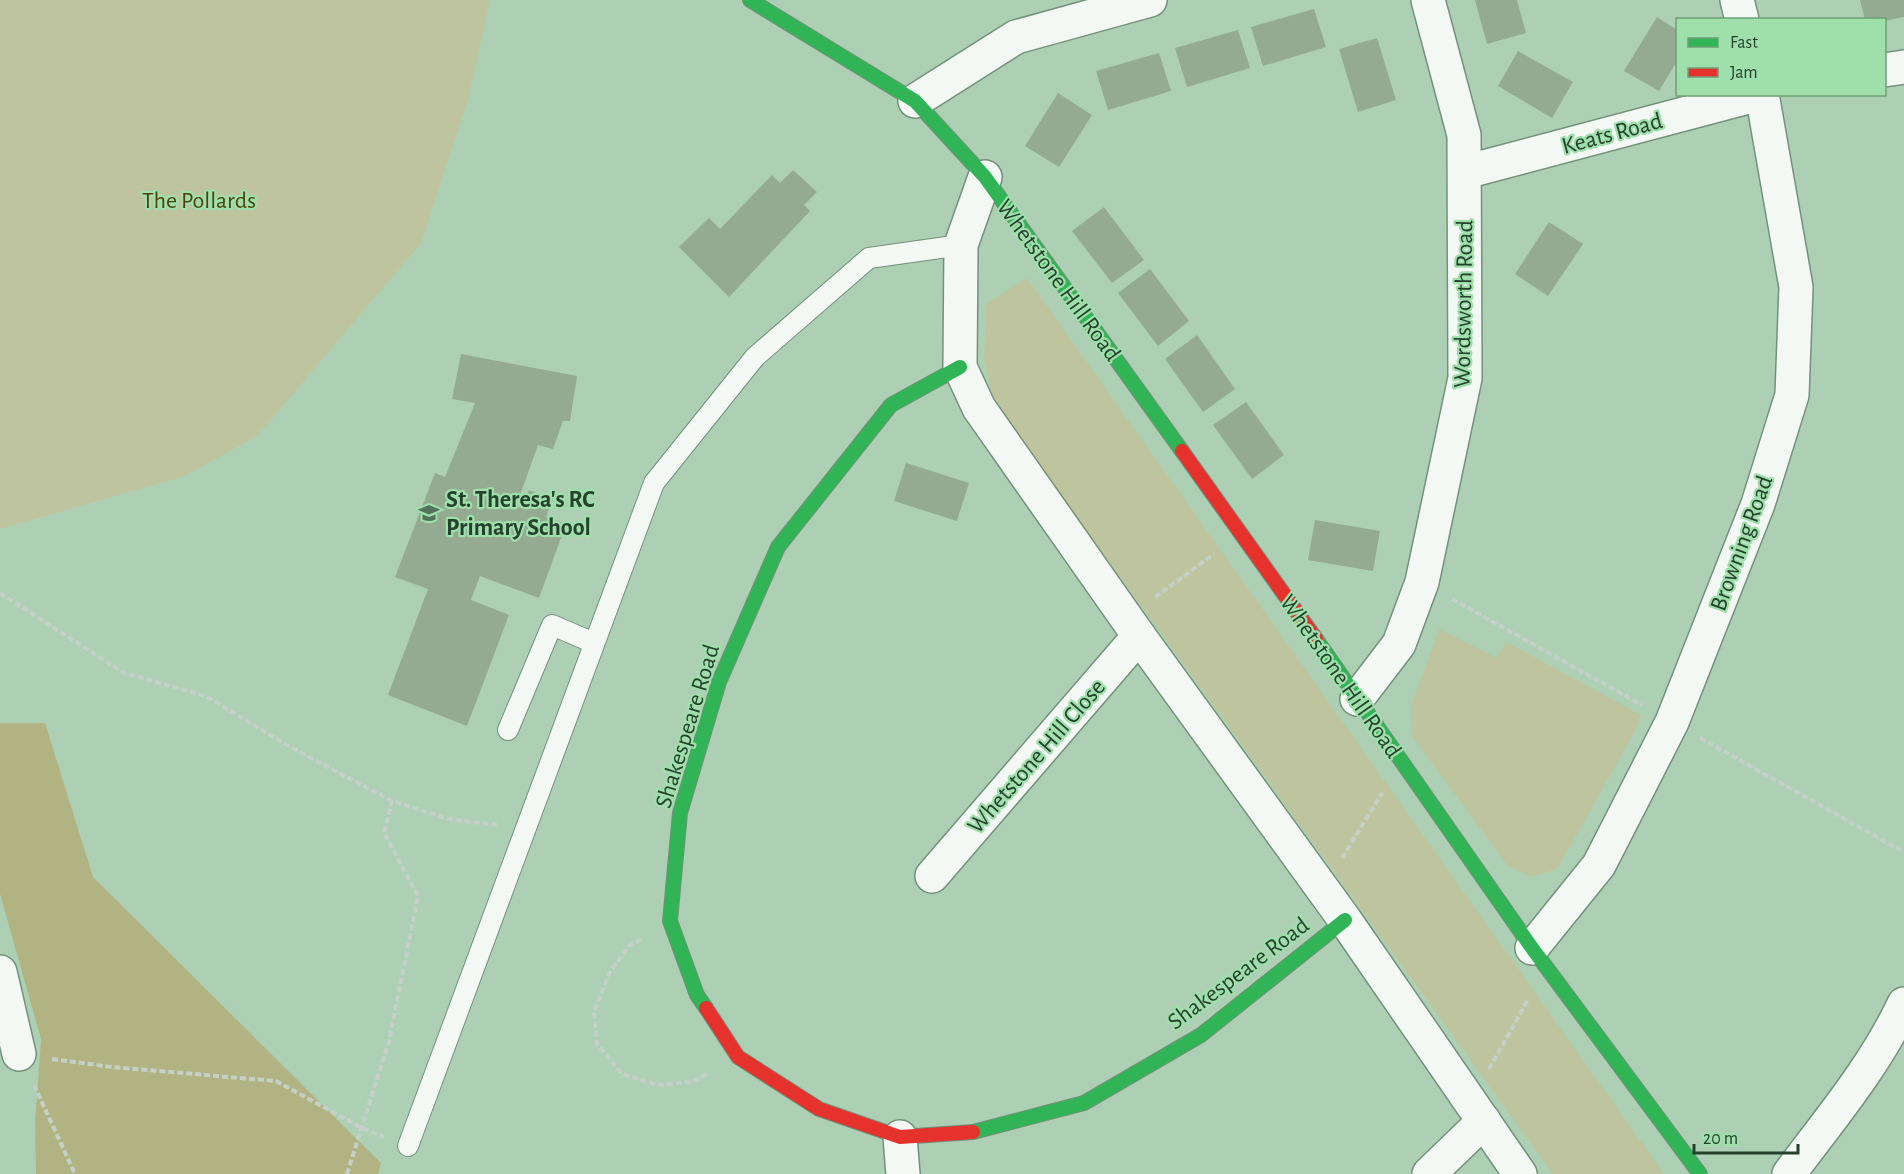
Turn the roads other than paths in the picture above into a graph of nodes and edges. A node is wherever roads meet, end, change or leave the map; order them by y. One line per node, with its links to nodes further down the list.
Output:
1 (750, 0): 10 (street, Whetstone Hill Road)
2 (1150, 0): 10 (street)
3 (1428, 0): 11 (street, Wordsworth Road)
4 (1737, 0): 5 (street)
5 (1742, 18)
6 (1904, 67): 7 (street)
7 (1886, 70)
8 (1752, 96): 11 (street, Keats Road)
9 (1760, 96): 21 (street, Browning Road)
10 (915, 101): 12 (street, Whetstone Hill Road)
11 (1465, 172): 17 (street, Wordsworth Road)
12 (984, 177): 13 (street, Whetstone Hill Road); 17 (street, Whetstone Hill Road)
13 (961, 244): 14 (street, Whetstone Hill Road); 16 (lane)
14 (960, 367): 15 (street, Whetstone Hill Road); 27 (street, Shakespeare Road)
15 (1139, 636): 19 (street, Whetstone Hill Close); 20 (street, Whetstone Hill Road)
16 (594, 643): 18 (lane); 28 (lane)
17 (1357, 699): 21 (street, Whetstone Hill Road)
18 (508, 730)
19 (932, 876)
20 (1346, 920): 26 (street, Whetstone Hill Road); 27 (street, Shakespeare Road)
21 (1532, 948): 32 (street, Whetstone Hill Road)
22 (0, 972): 25 (street)
23 (1904, 1004): 24 (street)
24 (1896, 1040): 33 (street)
25 (12, 1051)
26 (1476, 1109): 30 (street); 31 (street, Whetstone Hill Road)
27 (900, 1137): 29 (street)
28 (408, 1146)
29 (903, 1174)
30 (1429, 1174)
31 (1520, 1174)
32 (1700, 1174)
33 (1789, 1174)

